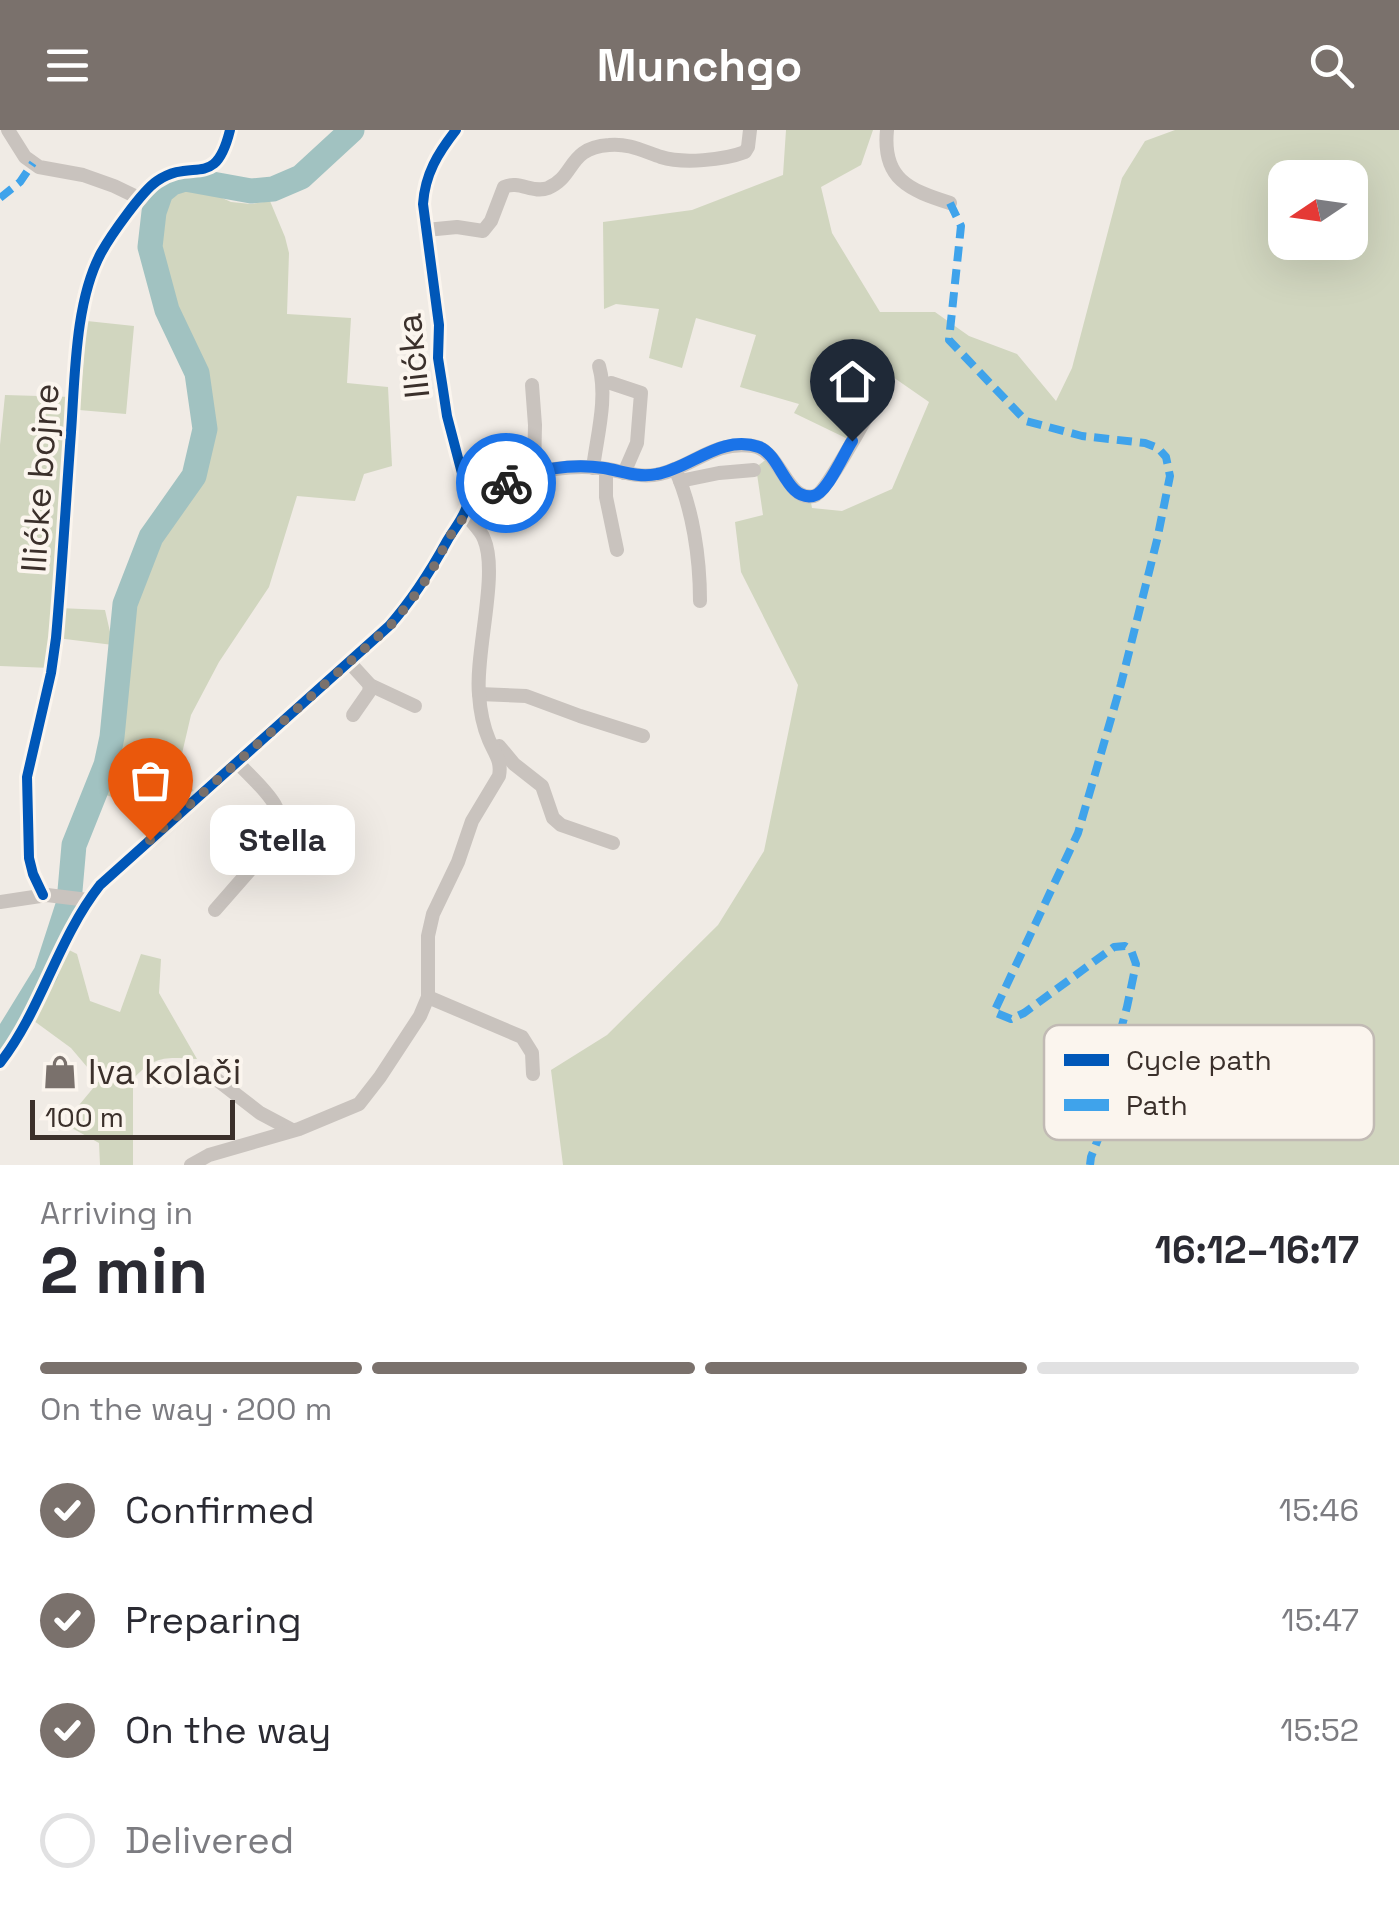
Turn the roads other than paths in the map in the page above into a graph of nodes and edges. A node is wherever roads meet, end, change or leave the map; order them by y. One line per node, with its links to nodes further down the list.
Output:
1 (8, 130): 6 (street)
2 (230, 130): 6 (street, Ilićke bojne)
3 (456, 130): 8 (street, Ilićka)
4 (750, 130): 8 (street)
5 (887, 130): 7 (street)
6 (140, 200): 30 (street, Ilićke bojne)
7 (950, 203)
8 (426, 230): 18 (street, Ilićka)
9 (599, 366): 13 (street)
10 (611, 383): 16 (street)
11 (532, 385): 15 (street)
12 (868, 415): 17 (street)
13 (600, 468): 15 (street); 16 (street); 19 (street)
14 (754, 470): 17 (street)
15 (534, 472): 18 (street)
16 (624, 473): 17 (street)
17 (678, 475): 20 (street)
18 (467, 507): 21 (street); 23 (street, Ilićka)
19 (617, 550)
20 (700, 601)
21 (349, 662): 22 (street); 28 (street)
22 (370, 685): 24 (street); 25 (street)
23 (479, 694): 26 (street, Ilićka); 27 (street)
24 (415, 706)
25 (353, 715)
26 (483, 720): 29 (street); 34 (street, Ilićka)
27 (642, 736)
28 (237, 762): 31 (street); 33 (street)
29 (613, 844)
30 (45, 895): 31 (street); 32 (street)
31 (81, 899): 35 (street)
32 (0, 902)
33 (215, 910)
34 (428, 998): 36 (street); 38 (street)
35 (0, 1064)
36 (533, 1074)
37 (216, 1079): 38 (street)
38 (293, 1130): 39 (street)
39 (191, 1165)

